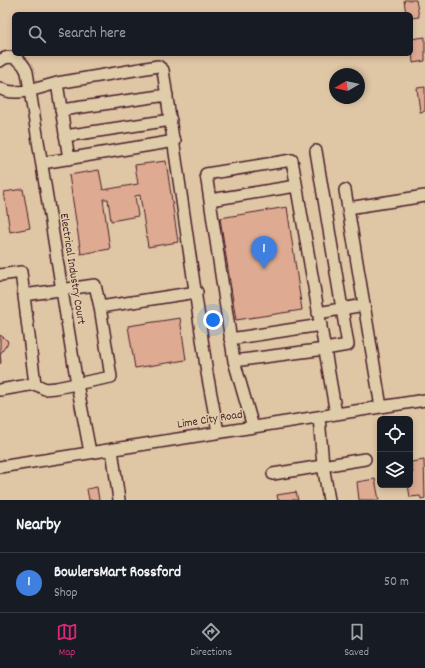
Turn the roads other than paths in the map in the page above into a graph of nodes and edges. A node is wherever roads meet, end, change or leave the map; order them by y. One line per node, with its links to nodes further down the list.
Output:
1 (0, 61): 4 (street, Electrical Industry Court)
2 (57, 83): 4 (street); 5 (street); 6 (street)
3 (0, 88): 4 (street)
4 (30, 90): 12 (street, Electrical Industry Court)
5 (168, 95): 6 (street); 7 (street)
6 (61, 110): 8 (street)
7 (171, 120): 8 (street); 9 (street)
8 (66, 136): 11 (street)
9 (175, 141): 11 (street); 20 (street)
10 (316, 151): 24 (street)
11 (69, 159): 12 (street)
12 (42, 163): 19 (street, Electrical Industry Court)
13 (296, 186): 16 (street); 16 (street); 25 (street)
14 (345, 190): 17 (street)
15 (425, 196): 17 (street)
16 (210, 200): 27 (street)
17 (348, 208): 22 (street)
18 (0, 275): 21 (street)
19 (62, 289): 21 (street); 23 (street); 31 (street, Electrical Industry Court)
20 (196, 292): 23 (street); 38 (street)
21 (24, 295): 30 (street)
22 (364, 305): 24 (street); 34 (street)
23 (100, 307): 31 (street)
24 (342, 309): 25 (street); 28 (street)
25 (318, 313): 26 (street)
26 (321, 325): 27 (street); 28 (street)
27 (230, 339): 29 (street)
28 (325, 349): 29 (street); 35 (street)
29 (234, 361): 37 (street)
30 (35, 384): 31 (street); 32 (street)
31 (77, 384): 40 (street, Electrical Industry Court)
32 (0, 390)
33 (425, 400): 34 (street, Lime City Road)
34 (381, 407): 35 (street, Lime City Road)
35 (336, 414): 36 (street, Lime City Road)
36 (319, 417): 37 (street, Lime City Road); 42 (street)
37 (253, 427): 38 (street, Lime City Road)
38 (218, 432): 39 (street, Lime City Road)
39 (112, 449): 40 (street, Lime City Road); 45 (street)
40 (90, 452): 43 (street, Lime City Road)
41 (365, 458): 42 (street)
42 (323, 465): 44 (street); 46 (street)
43 (0, 467)
44 (273, 474)
45 (119, 500)
46 (329, 500)

